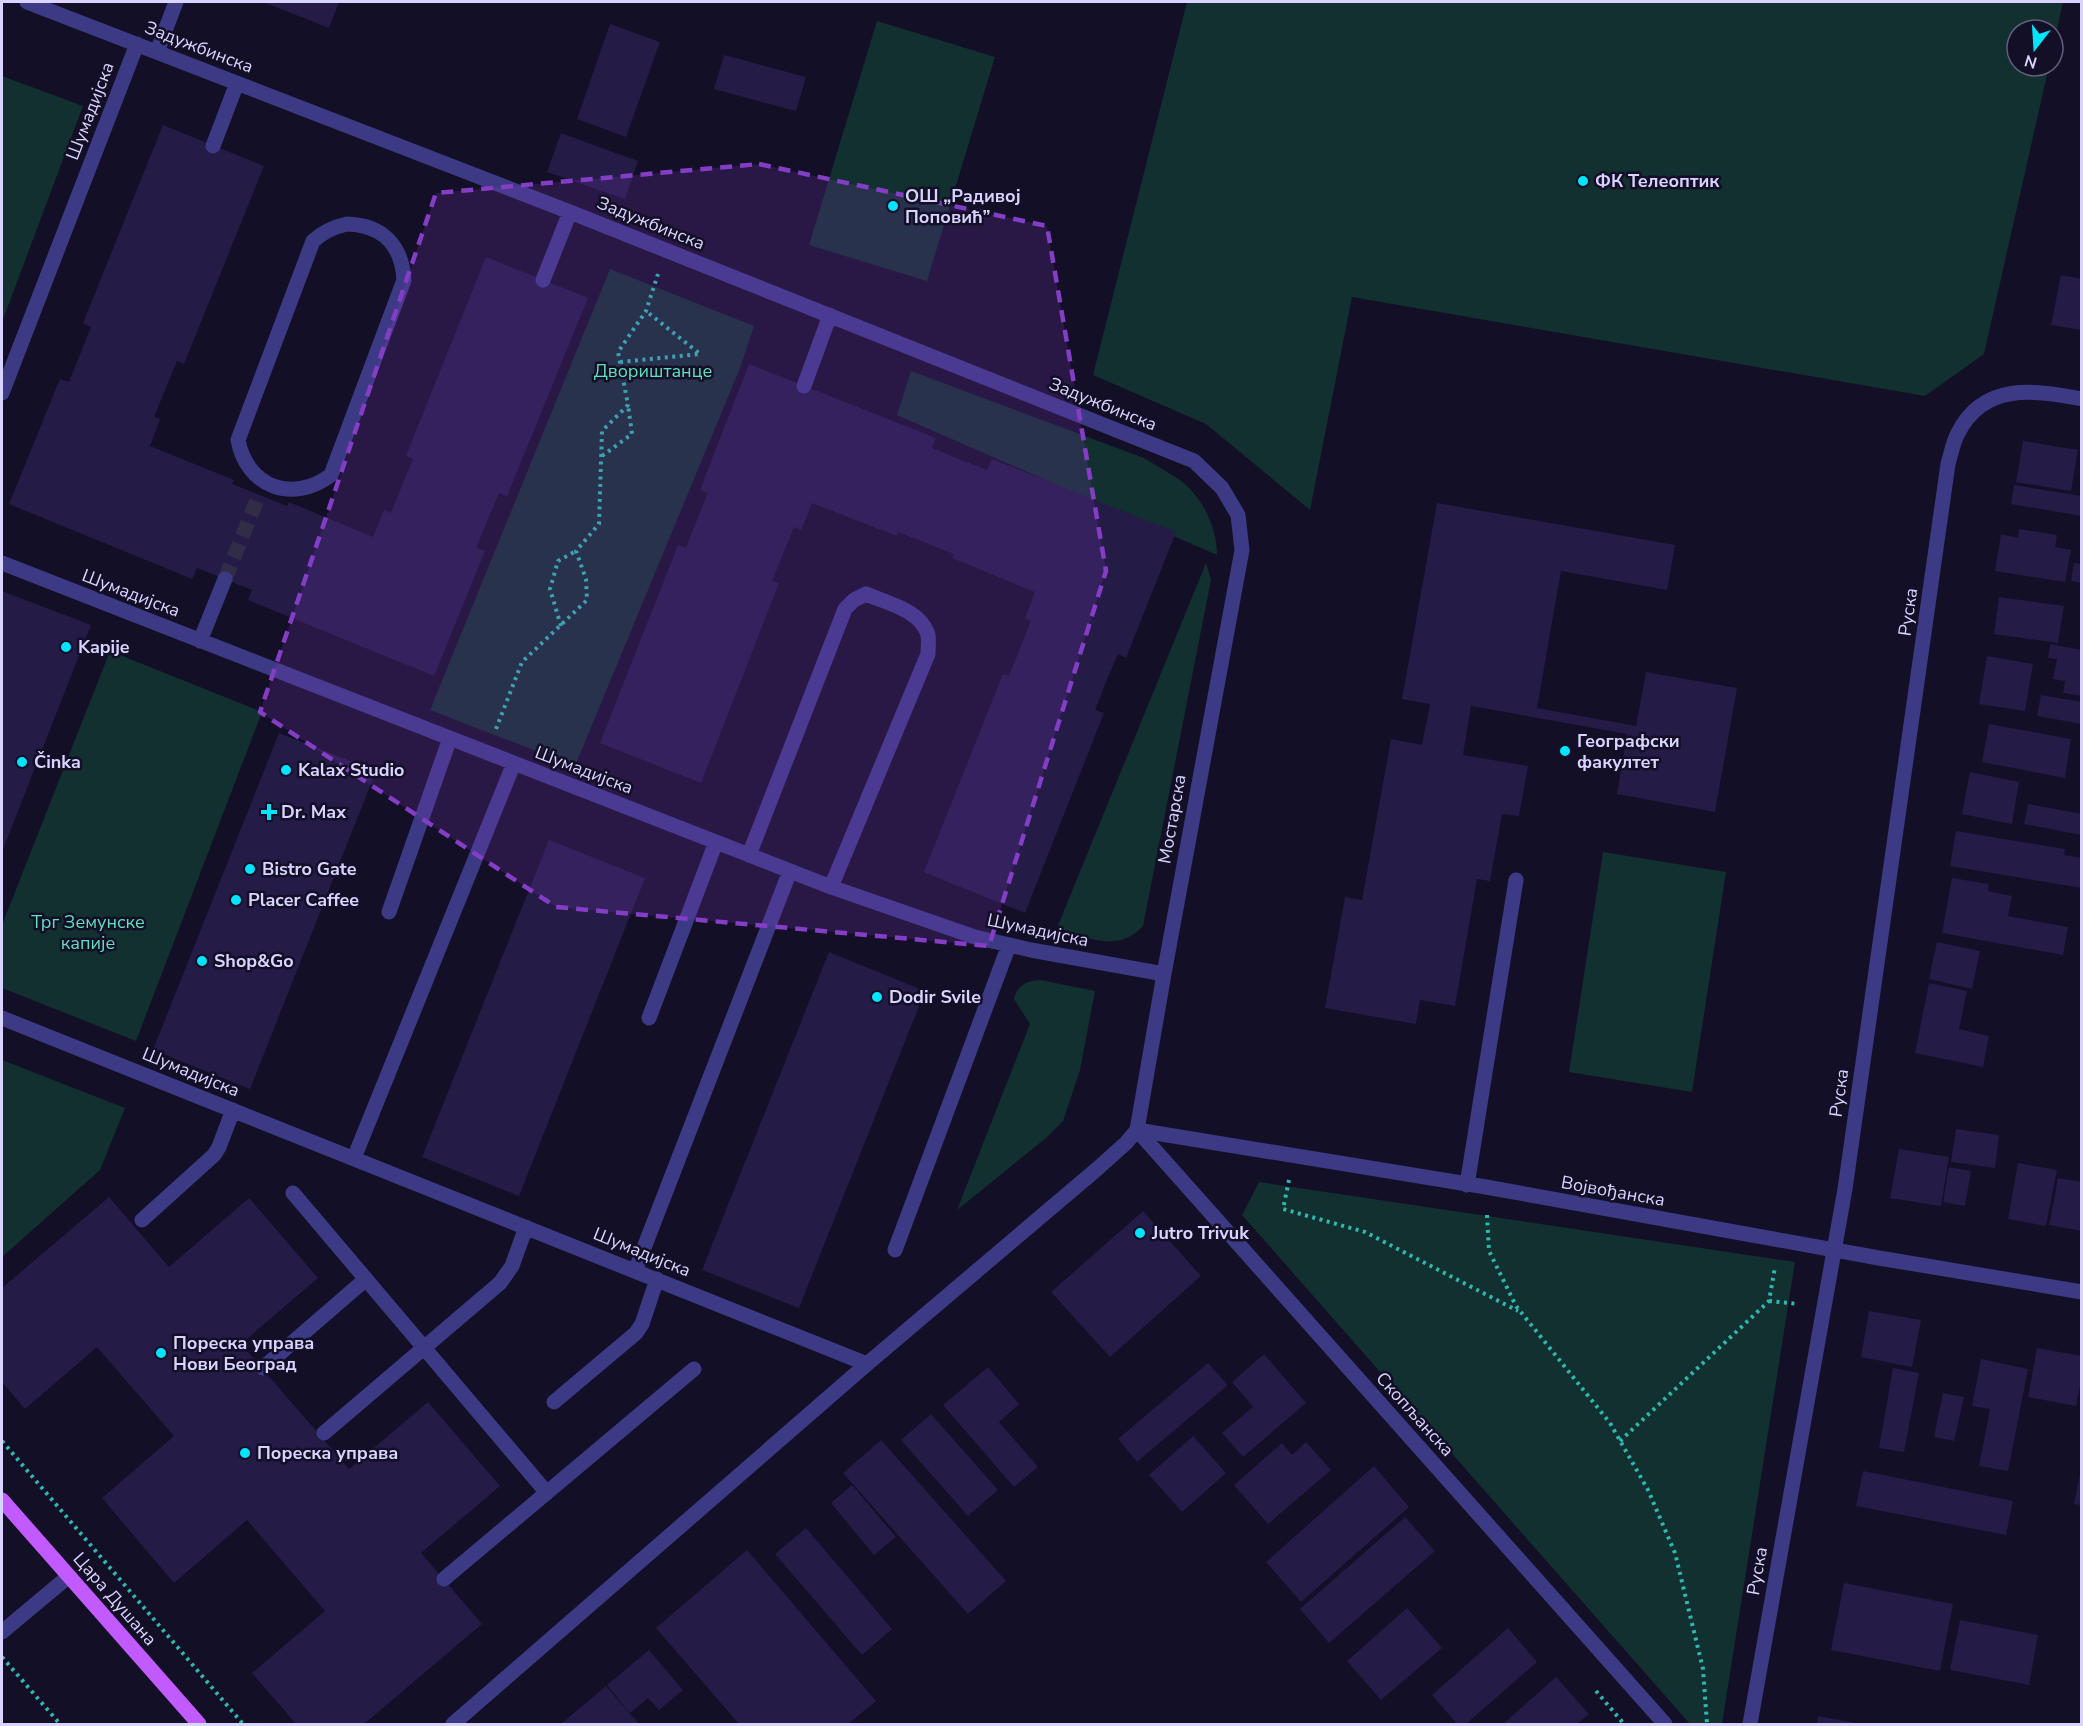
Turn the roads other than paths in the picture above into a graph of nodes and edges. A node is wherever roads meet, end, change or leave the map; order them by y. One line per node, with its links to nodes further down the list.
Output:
1 (27, 2): 3 (street, Задужбинска)
2 (176, 2): 4 (street)
3 (136, 44): 4 (street, Задужбинска); 11 (street, Шумадијска)
4 (156, 52): 5 (street, Задужбинска)
5 (237, 83): 6 (street); 7 (street, Задужбинска)
6 (213, 146)
7 (570, 212): 8 (street); 9 (street, Задужбинска)
8 (543, 280)
9 (830, 315): 10 (street); 14 (street, Задужбинска)
10 (804, 386)
11 (2, 393)
12 (2082, 399): 38 (street, Руска)
13 (262, 489): 13 (street)
14 (1238, 515): 27 (street, Мостарска)
15 (2, 563): 17 (street, Шумадијска)
16 (225, 579): 17 (street)
17 (200, 641): 18 (street, Шумадијска)
18 (450, 738): 19 (street, Шумадијска); 25 (street)
19 (514, 763): 20 (street, Шумадијска); 32 (street)
20 (716, 842): 21 (street, Шумадијска); 29 (street)
21 (749, 855): 22 (street, Шумадијска); 24 (street)
22 (790, 871): 24 (street, Шумадијска); 39 (street)
23 (1516, 880): 33 (street)
24 (831, 887): 26 (street, Шумадијска)
25 (389, 912)
26 (1009, 945): 27 (street, Шумадијска); 37 (street)
27 (1164, 974): 31 (street, Мостарска)
28 (2, 1018): 30 (street, Шумадијска)
29 (649, 1018)
30 (233, 1110): 32 (street, Шумадијска); 35 (street)
31 (1137, 1130): 33 (street, Војвођанска); 44 (street); 56 (street, Скопљанска)
32 (354, 1158): 36 (street, Шумадијска)
33 (1467, 1185): 38 (street, Војвођанска)
34 (293, 1193): 40 (street)
35 (142, 1220)
36 (526, 1227): 39 (street, Шумадијска); 43 (street)
37 (895, 1250)
38 (1834, 1250): 42 (street, Војвођанска); 57 (street, Руска)
39 (635, 1271): 41 (street, Шумадијска)
40 (366, 1279): 43 (street); 45 (street)
41 (657, 1279): 44 (street, Шумадијска); 47 (street)
42 (2082, 1292)
43 (424, 1347): 48 (street); 49 (street)
44 (867, 1364): 55 (street)
45 (263, 1368)
46 (694, 1369): 49 (street)
47 (554, 1402)
48 (324, 1432)
49 (547, 1493): 52 (street)
50 (2, 1500): 51 (main road, Цара Душана)
51 (69, 1576): 53 (street); 54 (main road, Цара Душана)
52 (444, 1579)
53 (2, 1632)
54 (199, 1725)
55 (453, 1725)
56 (1665, 1725)
57 (1750, 1725)

